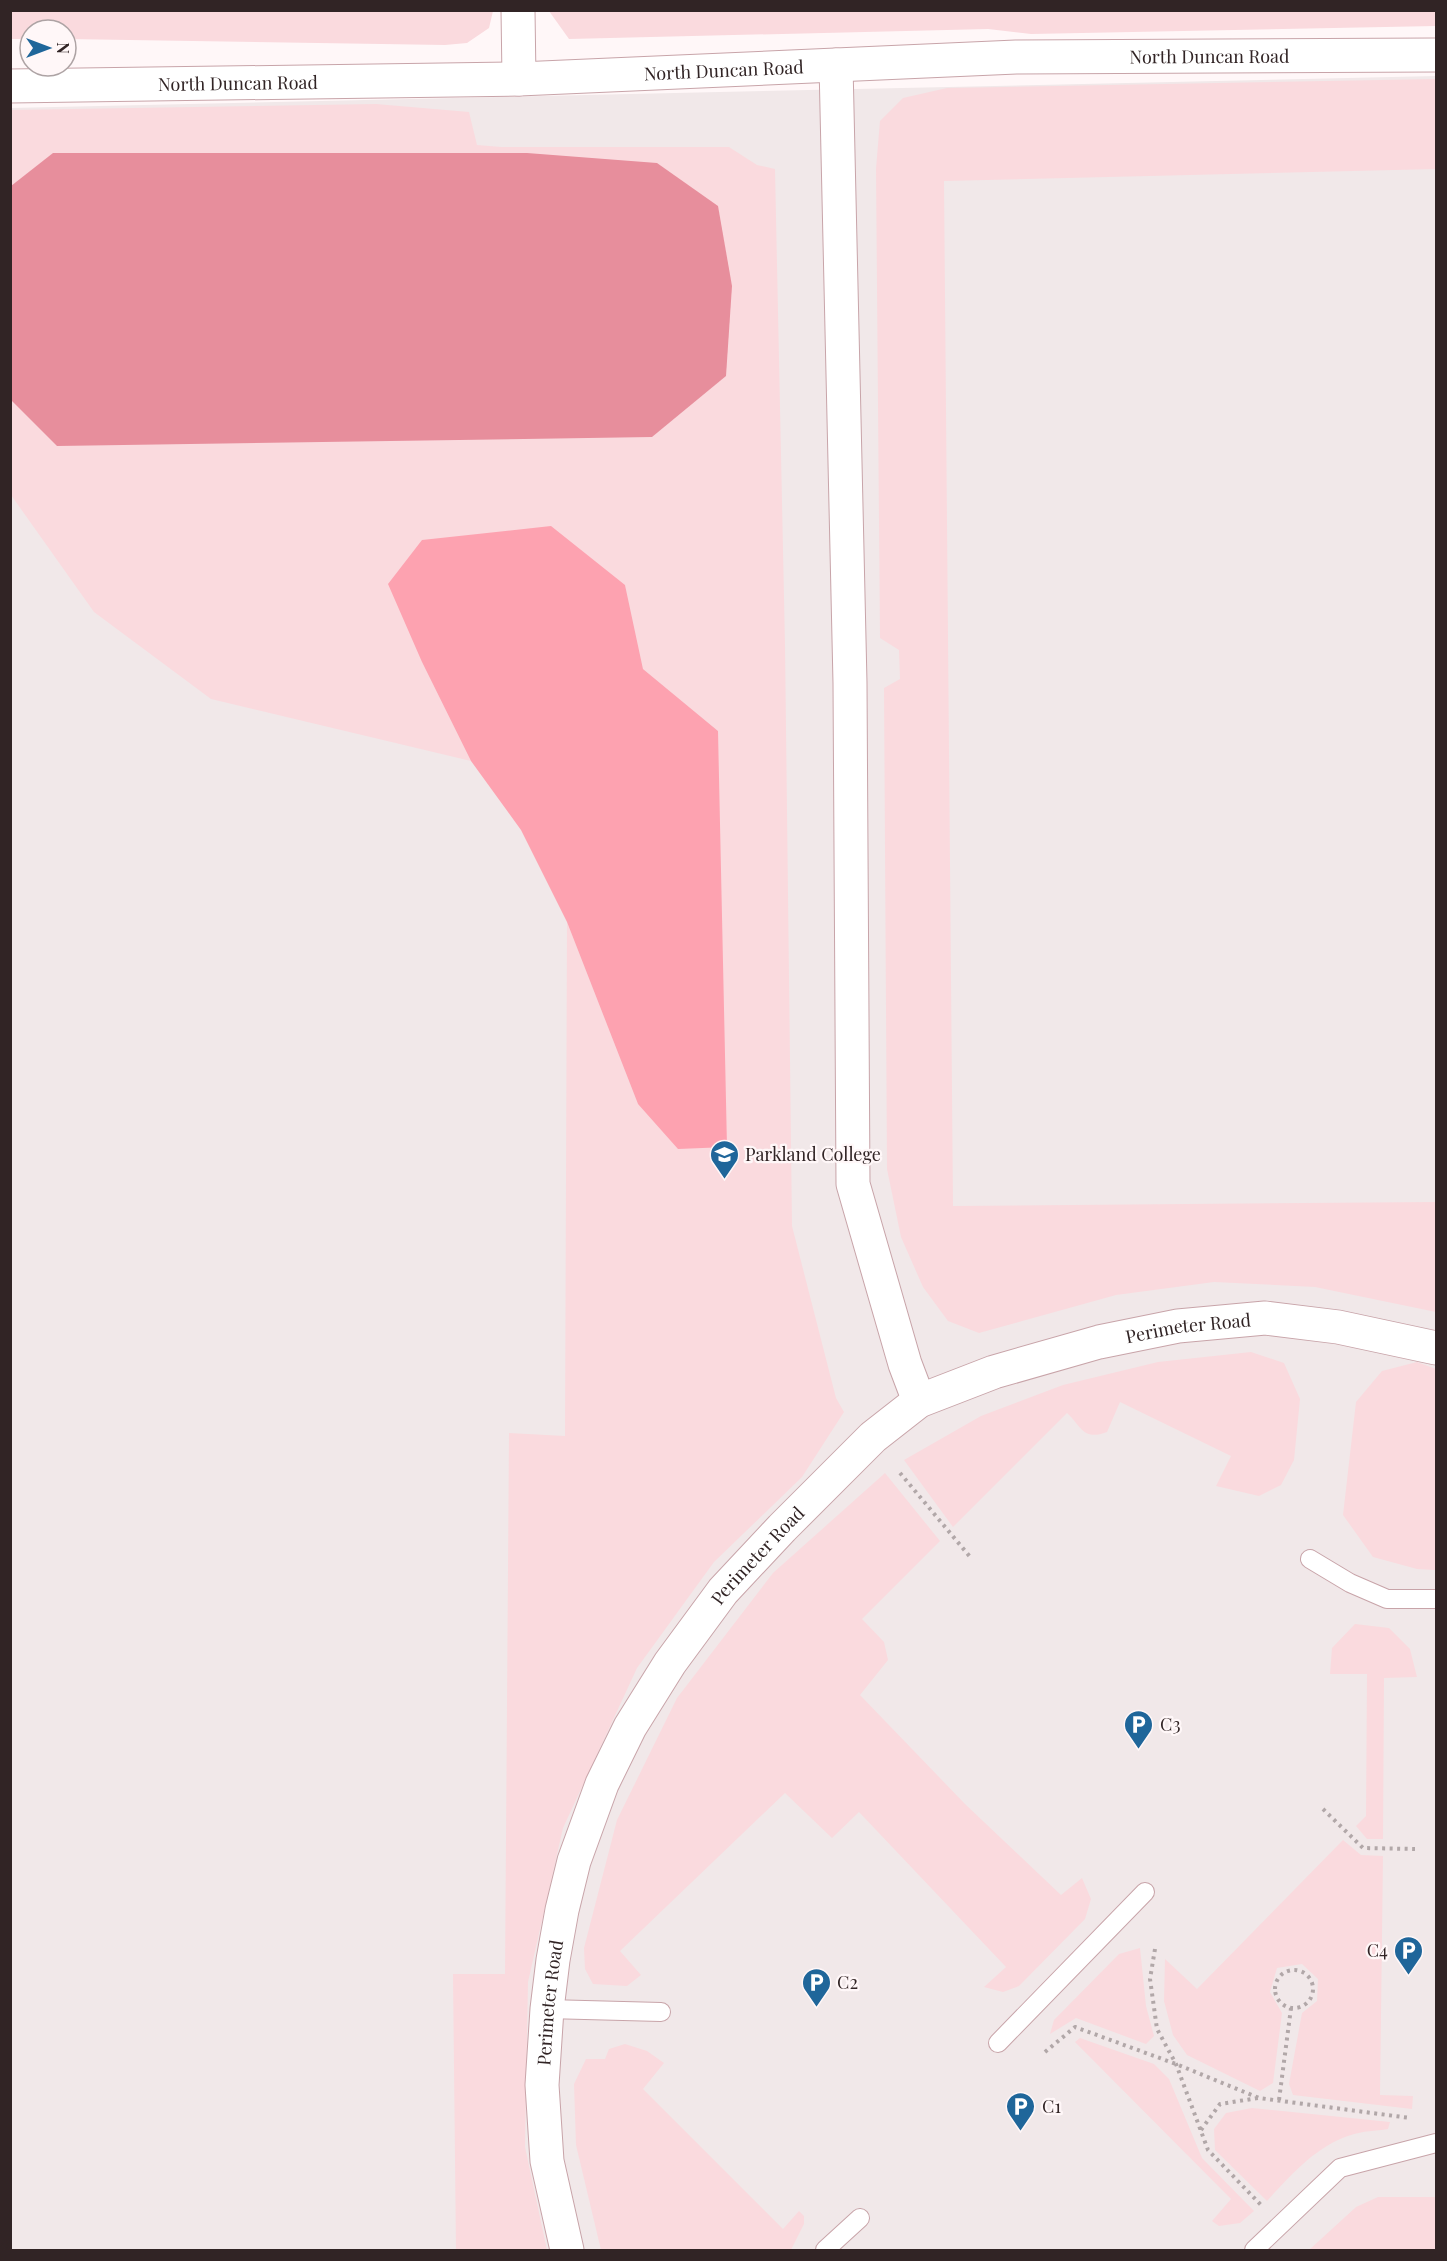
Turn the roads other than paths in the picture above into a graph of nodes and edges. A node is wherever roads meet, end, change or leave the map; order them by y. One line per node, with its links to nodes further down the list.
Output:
1 (518, 10): 4 (street)
2 (1437, 55): 3 (street, North Duncan Road)
3 (836, 65): 4 (street, North Duncan Road); 7 (street)
4 (519, 79): 5 (street, North Duncan Road)
5 (10, 86)
6 (1437, 1348): 7 (street, Perimeter Road)
7 (919, 1401): 11 (street, Perimeter Road)
8 (1310, 1559): 9 (lane)
9 (1437, 1599)
10 (1145, 1892): 13 (lane)
11 (547, 2009): 12 (lane); 16 (street, Perimeter Road)
12 (661, 2012)
13 (998, 2043)
14 (1437, 2143): 18 (lane)
15 (860, 2218): 17 (lane)
16 (567, 2250)
17 (825, 2250)
18 (1254, 2250)

